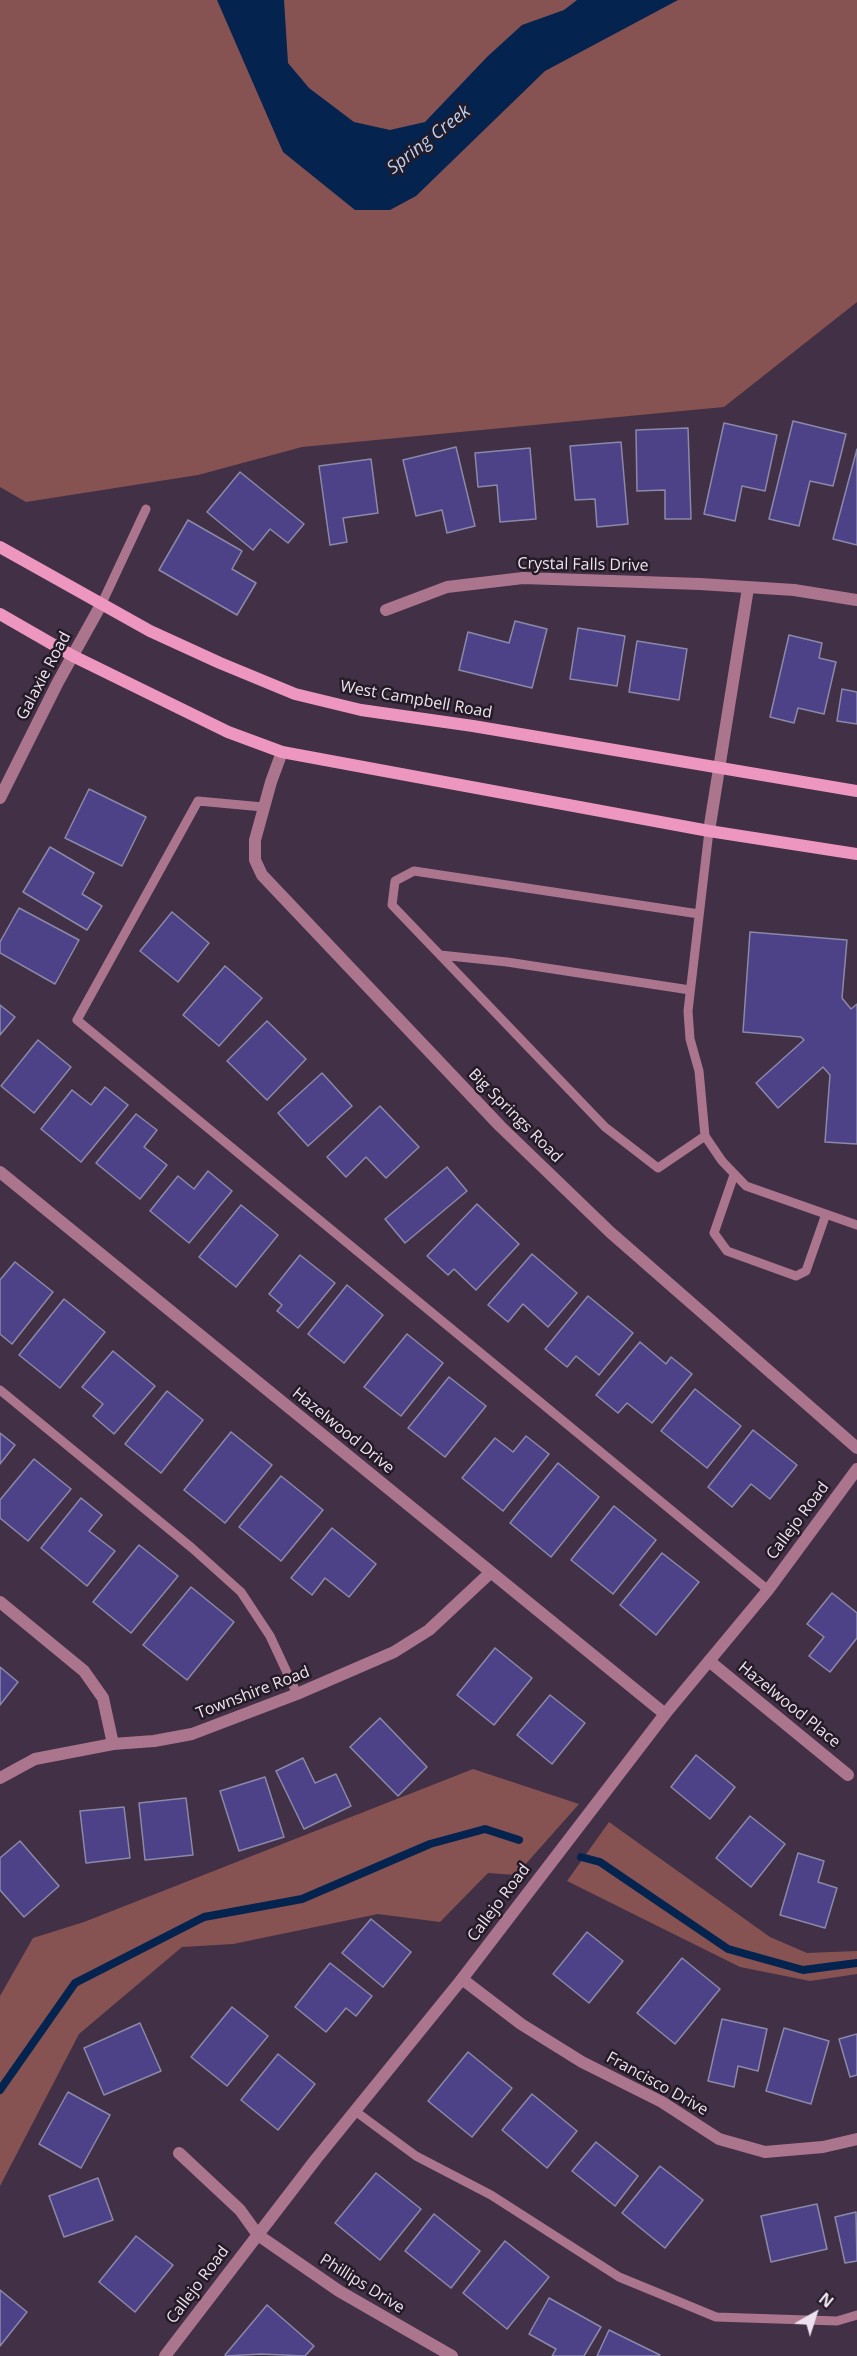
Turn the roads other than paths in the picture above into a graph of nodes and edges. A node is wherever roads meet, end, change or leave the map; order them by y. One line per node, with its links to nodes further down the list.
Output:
1 (146, 509): 5 (lane)
2 (0, 547): 5 (main road, West Campbell Road)
3 (748, 588): 4 (street, Crystal Falls Drive); 6 (street, Crystal Falls Drive); 10 (street)
4 (857, 600)
5 (102, 603): 8 (street, Galaxie Road); 10 (main road, West Campbell Road)
6 (386, 610)
7 (0, 614): 8 (main road)
8 (73, 656): 9 (main road); 12 (street, Galaxie Road)
9 (282, 752): 13 (street, Big Springs Road); 14 (main road)
10 (721, 770): 11 (main road, West Campbell Road); 14 (street)
11 (857, 791)
12 (1, 794)
13 (263, 807): 25 (street, Big Springs Road); 28 (lane)
14 (709, 831): 15 (main road); 16 (lane)
15 (857, 854)
16 (699, 914): 17 (lane); 18 (lane)
17 (440, 955): 18 (lane); 19 (lane)
18 (690, 990): 19 (lane)
19 (705, 1136): 21 (lane)
20 (0, 1172): 27 (street, Hazelwood Drive)
21 (734, 1175): 22 (lane); 22 (lane)
22 (826, 1215): 23 (lane)
23 (857, 1225)
24 (0, 1390): 31 (lane)
25 (857, 1448)
26 (857, 1469): 28 (street, Callejo Road)
27 (490, 1573): 31 (street, Townshire Road); 32 (street, Hazelwood Drive)
28 (768, 1590): 30 (street, Callejo Road)
29 (0, 1602): 33 (street)
30 (709, 1661): 32 (street, Callejo Road); 34 (street, Hazelwood Place)
31 (297, 1694): 33 (street, Townshire Road)
32 (665, 1714): 36 (street, Callejo Road)
33 (113, 1744): 35 (street, Townshire Road)
34 (848, 1775)
35 (0, 1778)
36 (462, 1980): 37 (street, Callejo Road); 38 (street, Francisco Drive)
37 (355, 2111): 40 (street, Callejo Road); 41 (lane)
38 (857, 2139)
39 (179, 2153): 40 (street, Phillips Drive)
40 (258, 2235): 42 (street, Callejo Road); 43 (street, Phillips Drive)
41 (857, 2315)
42 (165, 2356)
43 (452, 2356)

